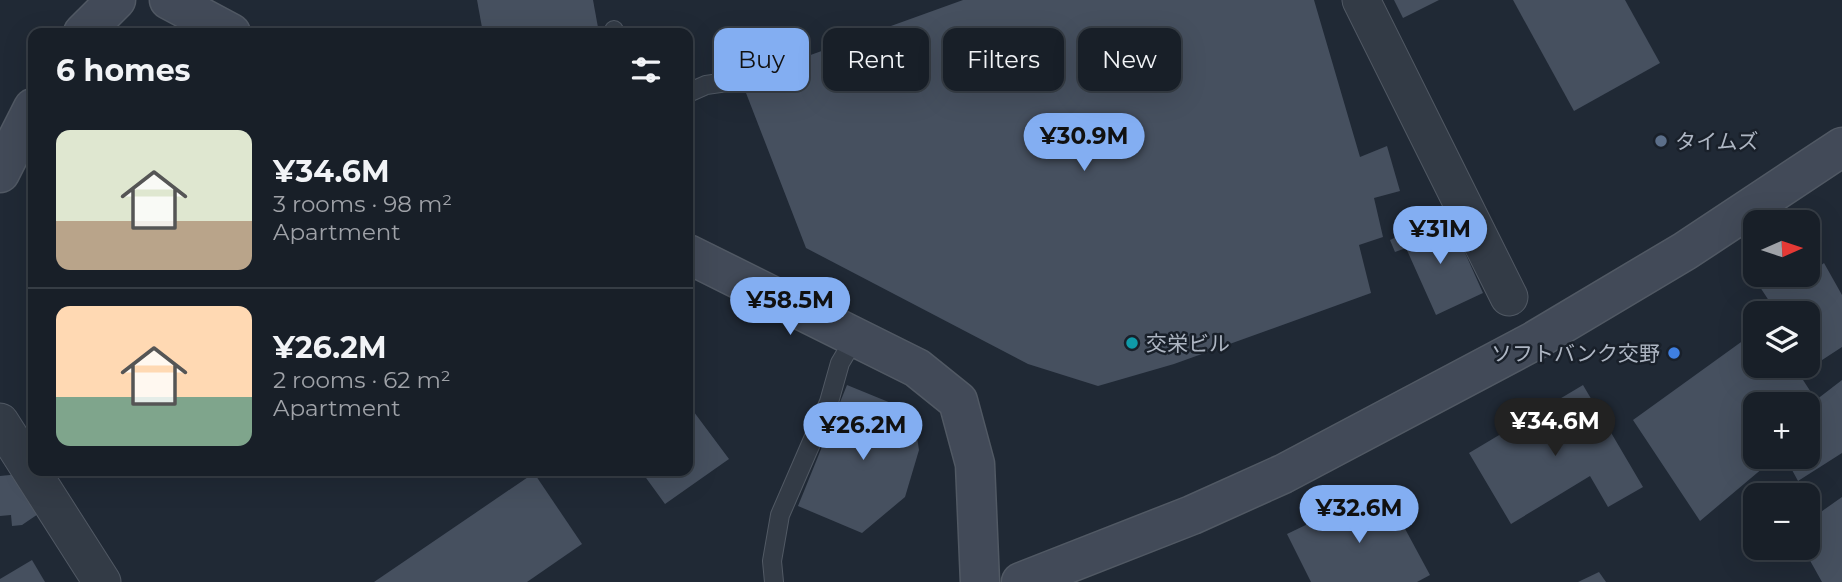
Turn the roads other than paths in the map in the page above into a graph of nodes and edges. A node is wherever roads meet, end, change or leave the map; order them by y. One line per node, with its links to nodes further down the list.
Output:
1 (116, 0): 4 (street)
2 (169, 0): 5 (street)
3 (1361, 0): 12 (street)
4 (88, 28)
5 (222, 28)
6 (714, 84): 7 (lane)
7 (693, 91)
8 (28, 118): 10 (street)
9 (1842, 147): 20 (street)
10 (0, 173)
11 (693, 257): 13 (street)
12 (1508, 297)
13 (848, 350): 18 (lane); 19 (street)
14 (0, 422): 15 (street)
15 (28, 466)
16 (34, 476): 17 (street)
17 (102, 582)
18 (774, 582)
19 (980, 582)
20 (1021, 582)

